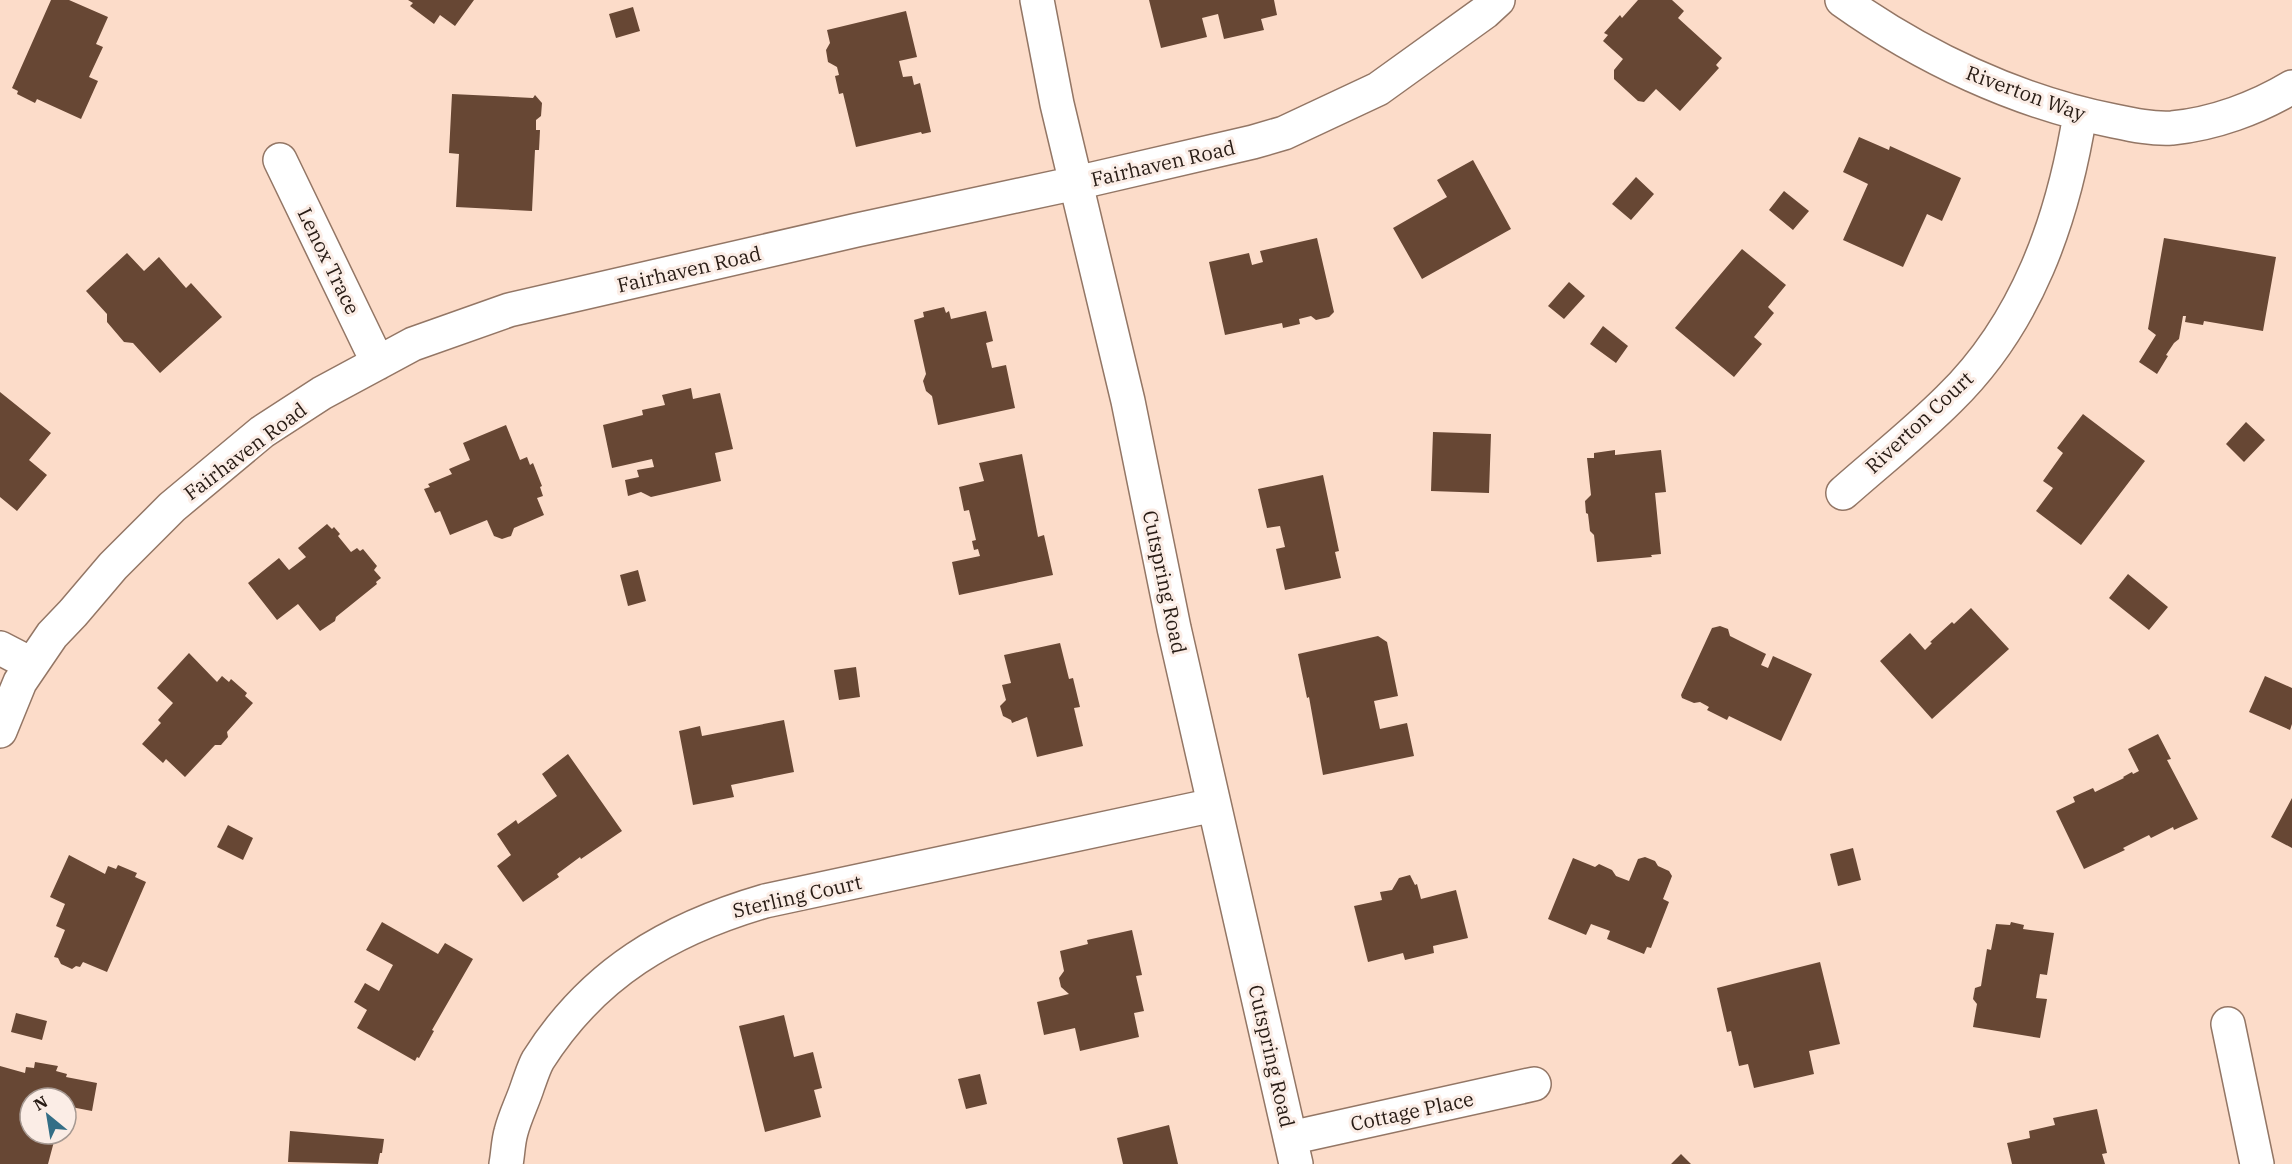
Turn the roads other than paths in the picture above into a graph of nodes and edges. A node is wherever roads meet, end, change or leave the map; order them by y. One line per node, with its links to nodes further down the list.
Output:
1 (1037, 0): 7 (street, Cutspring Road)
2 (1498, 0): 7 (street, Fairhaven Road)
3 (1842, 0): 5 (street, Riverton Way)
4 (2292, 87): 5 (street, Riverton Way)
5 (2080, 114): 9 (street, Riverton Court)
6 (280, 160): 8 (street, Lenox Trace)
7 (1076, 183): 8 (street, Fairhaven Road); 13 (street, Cutspring Road)
8 (378, 363): 11 (street, Fairhaven Road)
9 (1843, 492)
10 (0, 648): 11 (street)
11 (31, 664): 12 (street, Fairhaven Road)
12 (0, 731)
13 (1214, 805): 16 (street, Cutspring Road); 17 (street, Sterling Court)
14 (2228, 1024): 18 (street)
15 (1534, 1084): 16 (street, Cottage Place)
16 (1293, 1151)
17 (506, 1164)
18 (2257, 1164)

